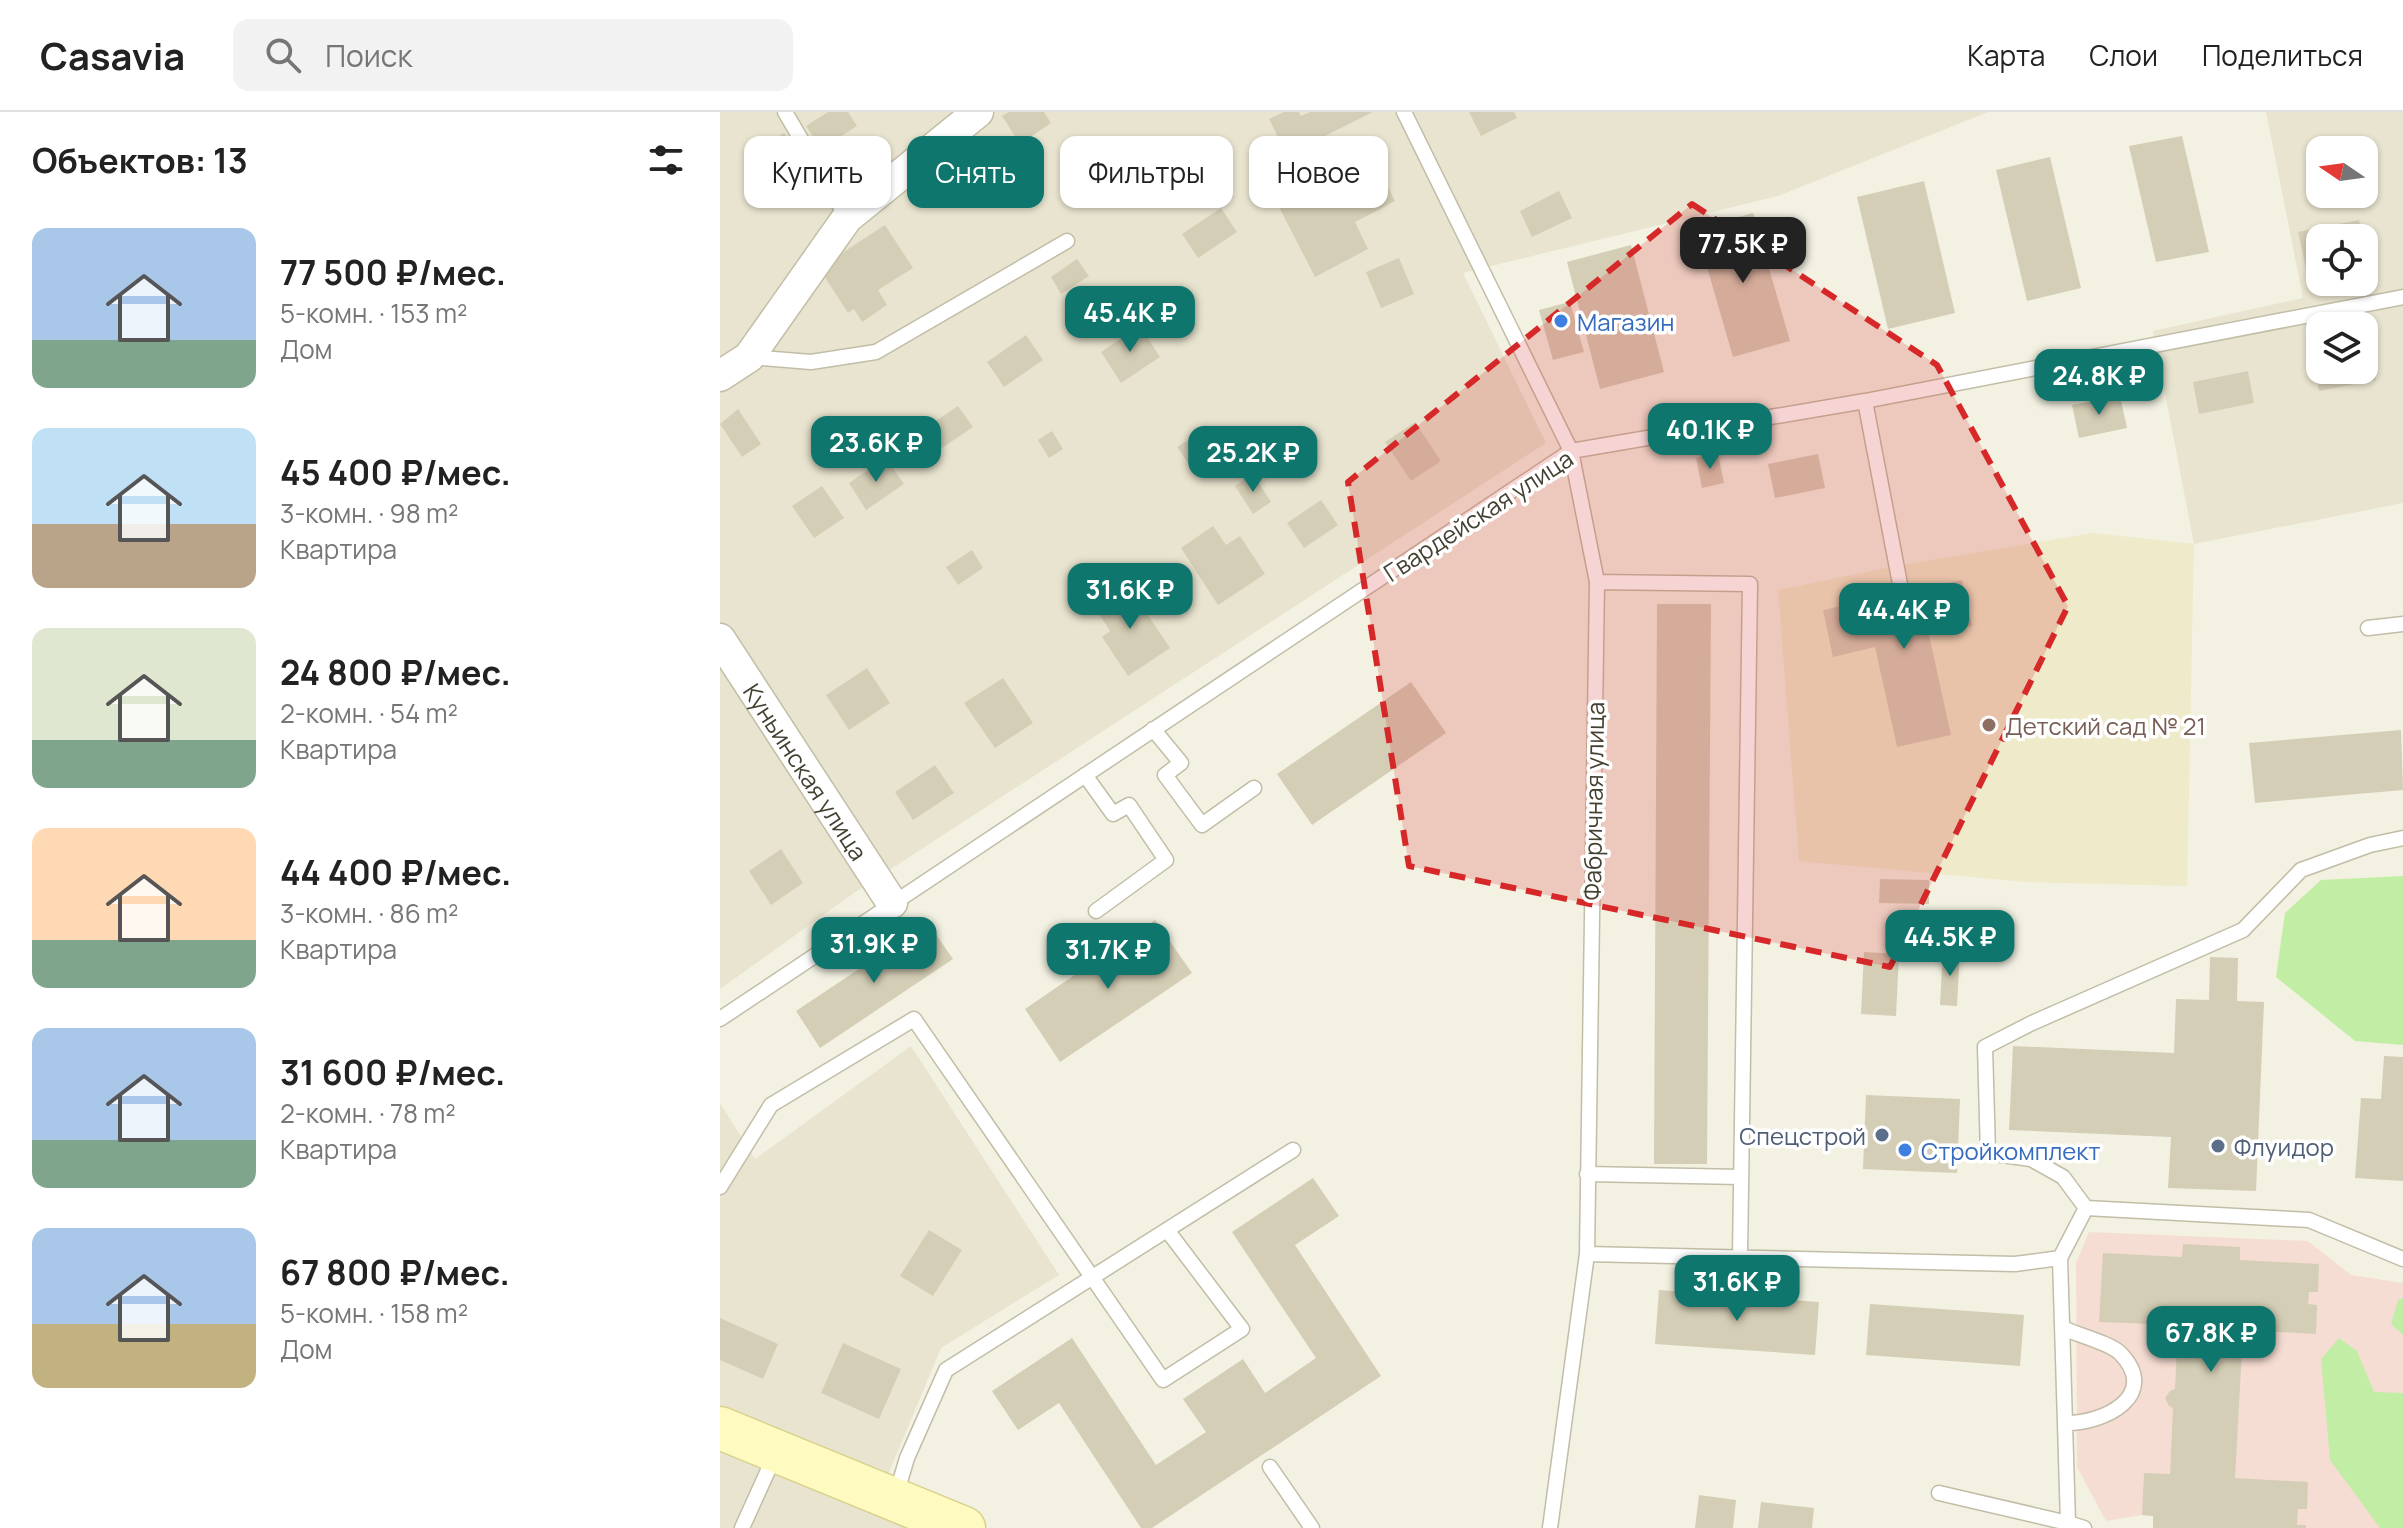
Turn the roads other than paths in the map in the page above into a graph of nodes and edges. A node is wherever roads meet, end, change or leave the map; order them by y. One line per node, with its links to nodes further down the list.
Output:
1 (785, 112): 4 (lane)
2 (978, 112): 4 (street)
3 (1404, 112): 10 (lane, Фабричная улица)
4 (847, 218): 7 (street)
5 (1067, 241): 7 (lane)
6 (2403, 297): 9 (lane, Гвардейская улица)
7 (749, 357): 8 (street)
8 (720, 376)
9 (1865, 401): 10 (lane, Гвардейская улица); 12 (lane)
10 (1571, 451): 11 (lane, Фабричная улица); 16 (lane, Гвардейская улица)
11 (1597, 582): 24 (lane, Фабричная улица); 25 (lane)
12 (1900, 584)
13 (2403, 624): 14 (lane)
14 (2368, 628)
15 (720, 639): 20 (street, Куньинская улица)
16 (1153, 729): 17 (lane, Гвардейская улица); 18 (lane)
17 (1085, 775): 20 (lane, Гвардейская улица); 21 (lane)
18 (1254, 788)
19 (2403, 838): 27 (lane)
20 (892, 903): 22 (lane, Гвардейская улица)
21 (1096, 911)
22 (720, 1019)
23 (1293, 1150): 28 (lane)
24 (1587, 1174): 25 (lane); 29 (lane, Фабричная улица)
25 (1741, 1177): 30 (lane)
26 (720, 1187): 33 (lane)
27 (2086, 1208): 31 (lane); 32 (lane)
28 (1167, 1230): 33 (lane); 33 (lane)
29 (1587, 1254): 30 (lane); 45 (lane, Фабричная улица)
30 (1740, 1256): 31 (lane)
31 (2060, 1258): 34 (lane)
32 (2403, 1259)
33 (1094, 1277): 40 (lane)
34 (2063, 1328): 35 (lane); 35 (lane)
35 (2065, 1423): 41 (lane)
36 (720, 1428): 37 (street)
37 (777, 1451): 40 (street); 42 (lane)
38 (1270, 1467): 44 (lane)
39 (1939, 1493): 41 (lane)
40 (894, 1499): 43 (street)
41 (2068, 1523): 46 (lane)
42 (742, 1528)
43 (964, 1528)
44 (1312, 1528)
45 (1550, 1528)
46 (2084, 1528)

